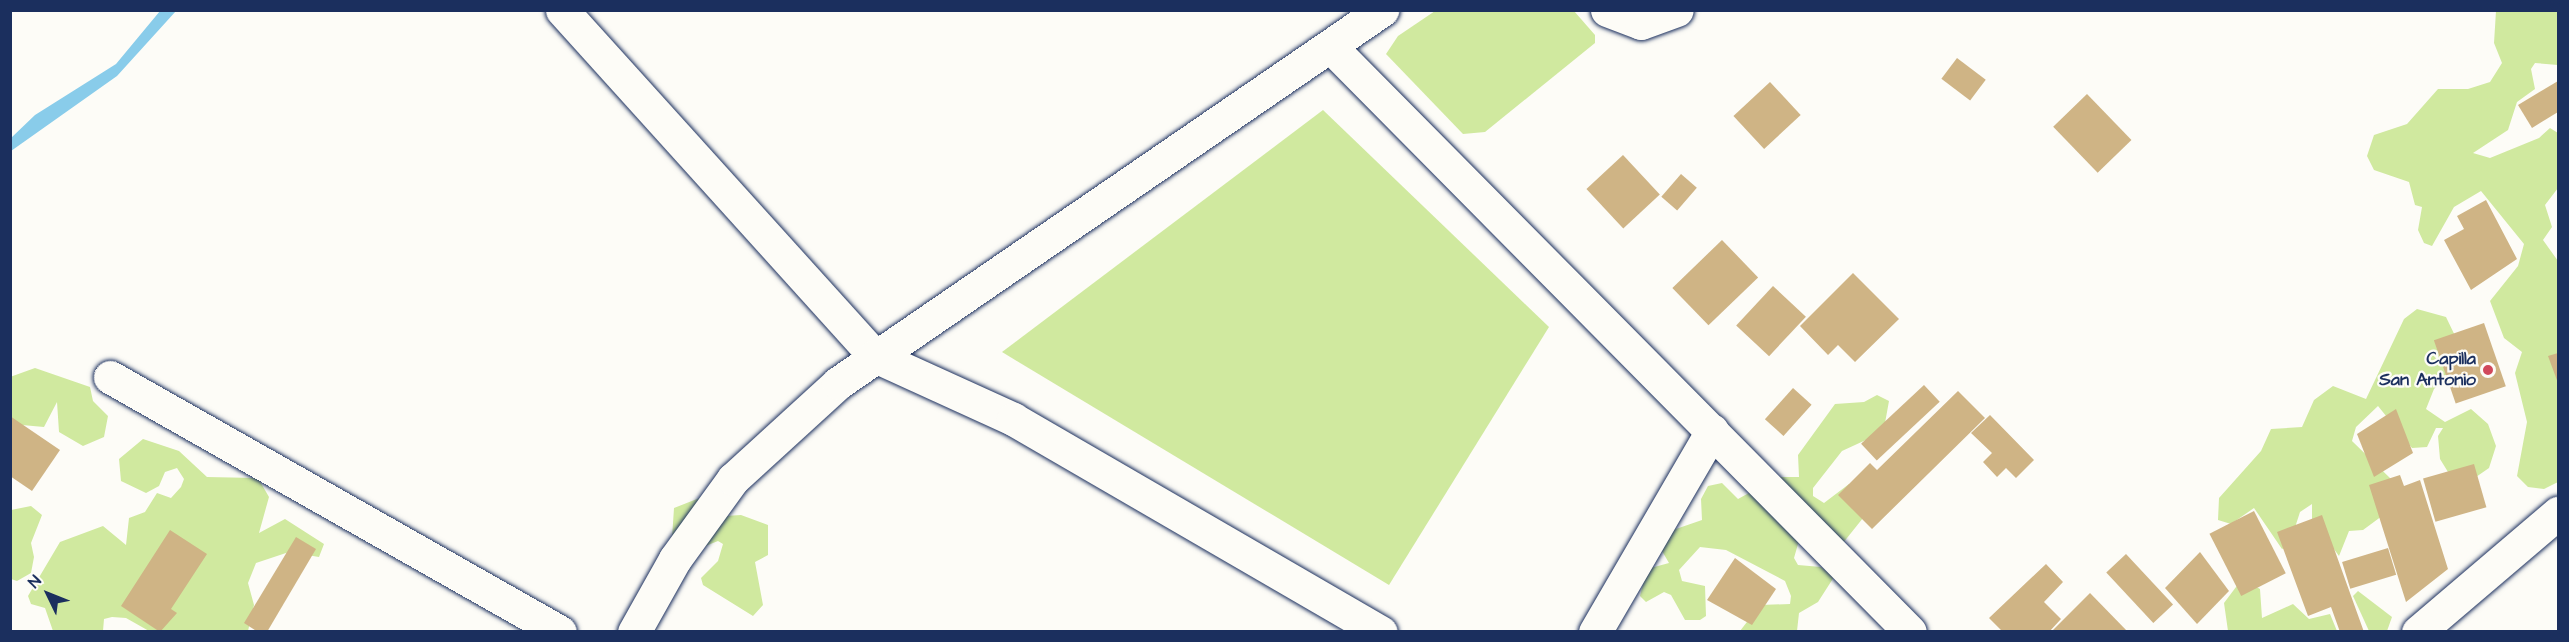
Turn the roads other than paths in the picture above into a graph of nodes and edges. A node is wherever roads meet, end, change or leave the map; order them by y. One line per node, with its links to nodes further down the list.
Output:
1 (562, 10): 6 (street)
2 (1382, 10): 5 (street)
3 (1607, 10): 4 (street)
4 (1677, 10)
5 (1330, 46): 6 (street); 8 (street)
6 (875, 356): 11 (street); 12 (street)
7 (110, 377): 10 (street)
8 (1712, 432): 13 (street); 14 (street)
9 (2559, 513): 15 (street)
10 (560, 632)
11 (634, 632)
12 (1381, 632)
13 (1595, 632)
14 (1910, 632)
15 (2418, 632)

